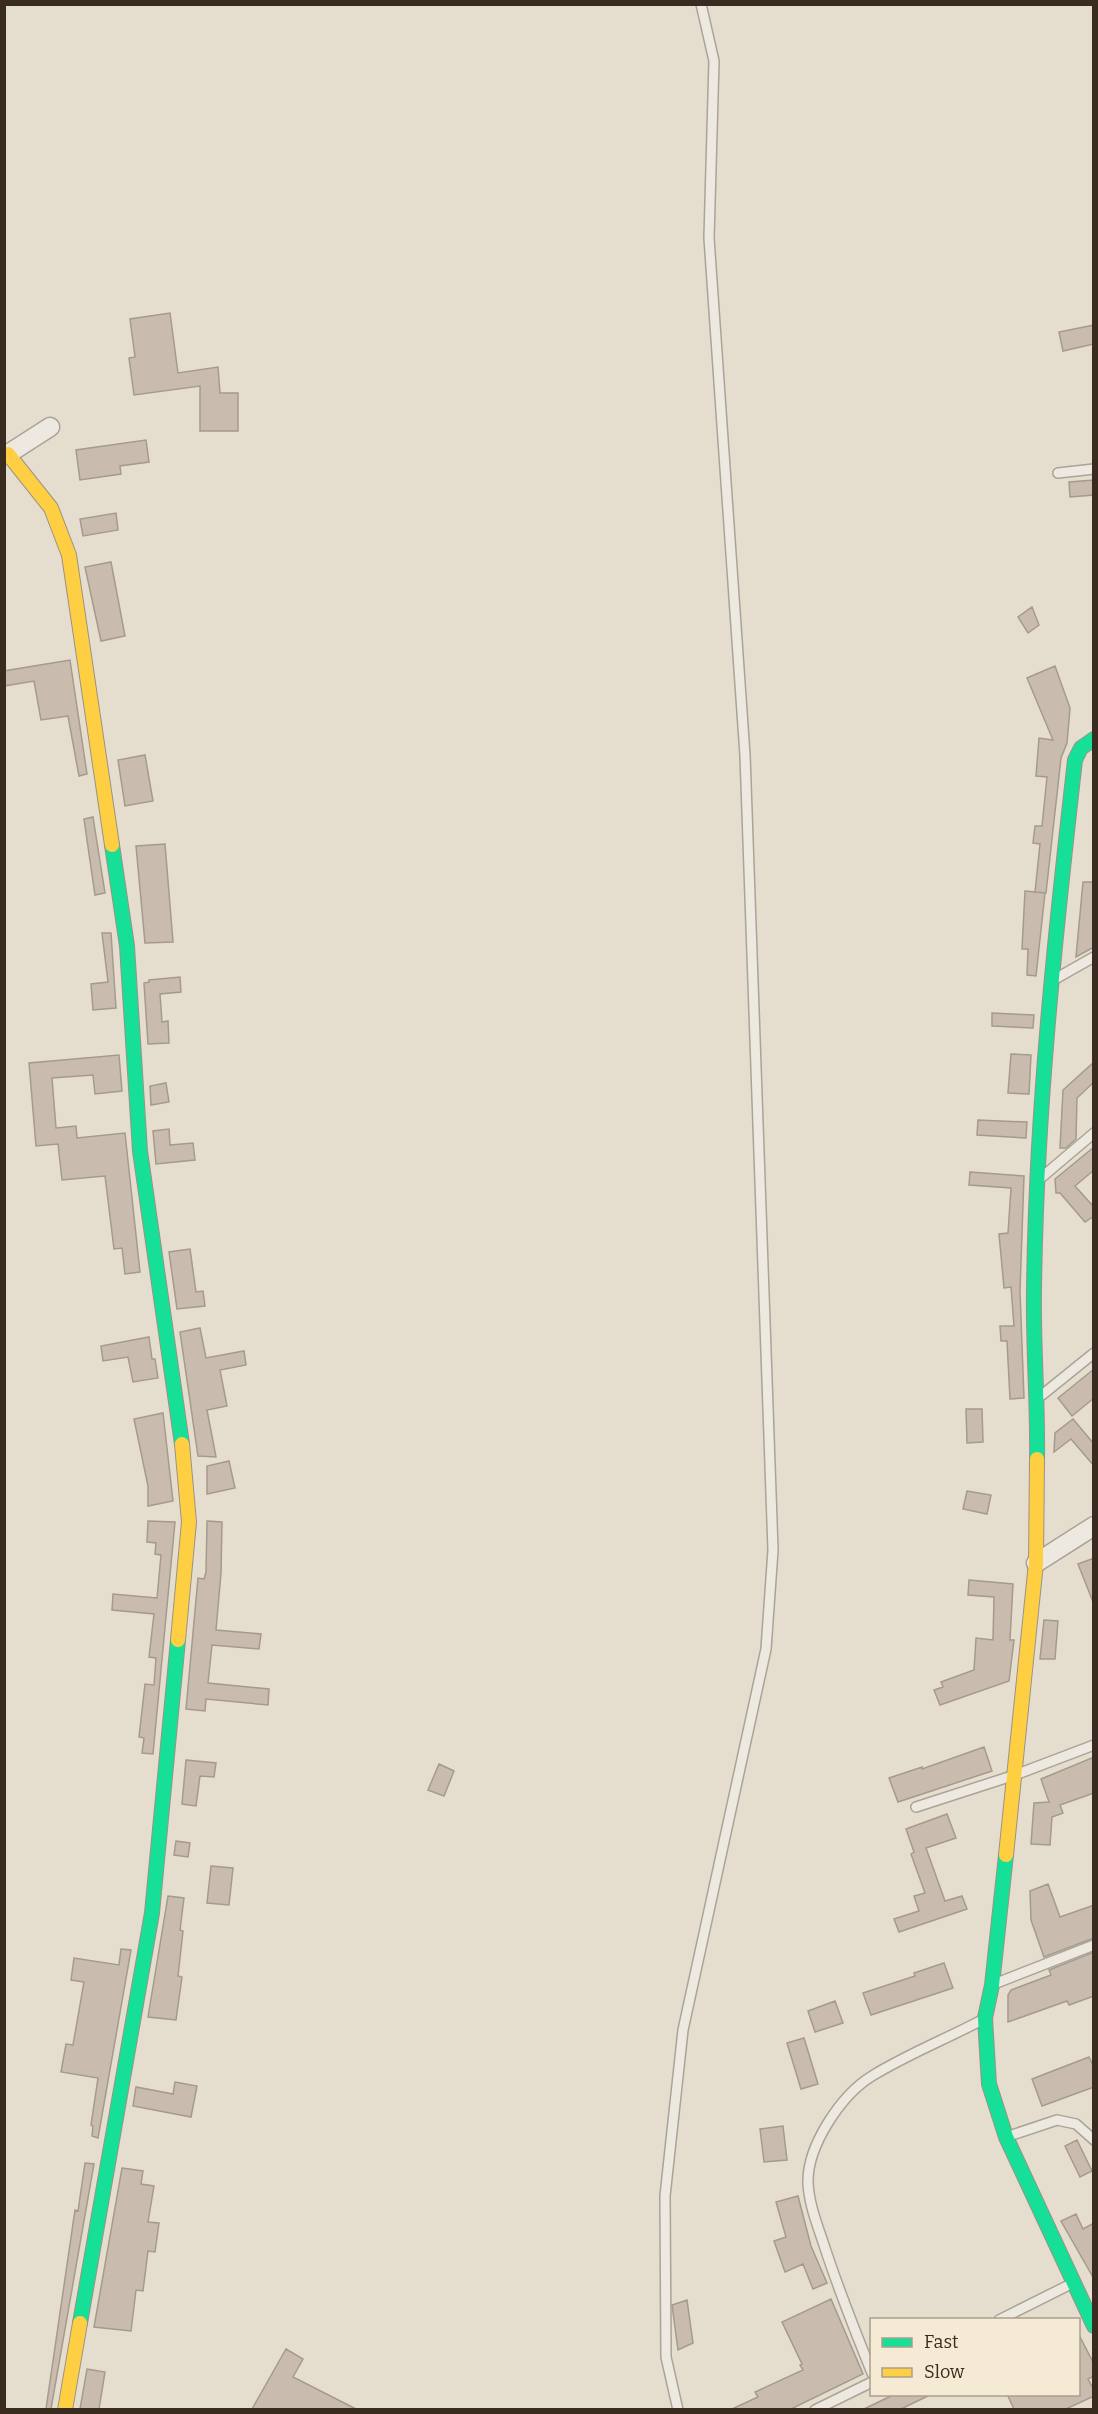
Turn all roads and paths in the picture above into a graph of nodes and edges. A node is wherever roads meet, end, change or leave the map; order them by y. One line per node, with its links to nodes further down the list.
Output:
1 (700, 4): 29 (lane)
2 (50, 427): 3 (street)
3 (6, 456): 28 (street)
4 (1094, 469): 5 (lane)
5 (1058, 473)
6 (1094, 739): 8 (street)
7 (1094, 957): 8 (lane)
8 (1050, 982): 10 (street)
9 (1094, 1133): 10 (lane)
10 (1038, 1180): 12 (street)
11 (1094, 1353): 12 (lane)
12 (1038, 1398): 14 (street)
13 (1094, 1526): 14 (street)
14 (1036, 1563): 16 (street)
15 (1094, 1745): 16 (lane)
16 (1015, 1775): 17 (lane); 19 (street)
17 (916, 1807)
18 (1094, 1945): 19 (lane)
19 (992, 1985): 20 (street)
20 (986, 2018): 21 (street); 26 (lane)
21 (1006, 2137): 22 (lane); 23 (street)
22 (1094, 2140)
23 (1073, 2283): 24 (lane); 25 (street)
24 (1001, 2318)
25 (1094, 2326)
26 (870, 2368)
27 (870, 2383): 30 (lane)
28 (65, 2409)
29 (678, 2409)
30 (815, 2409)

